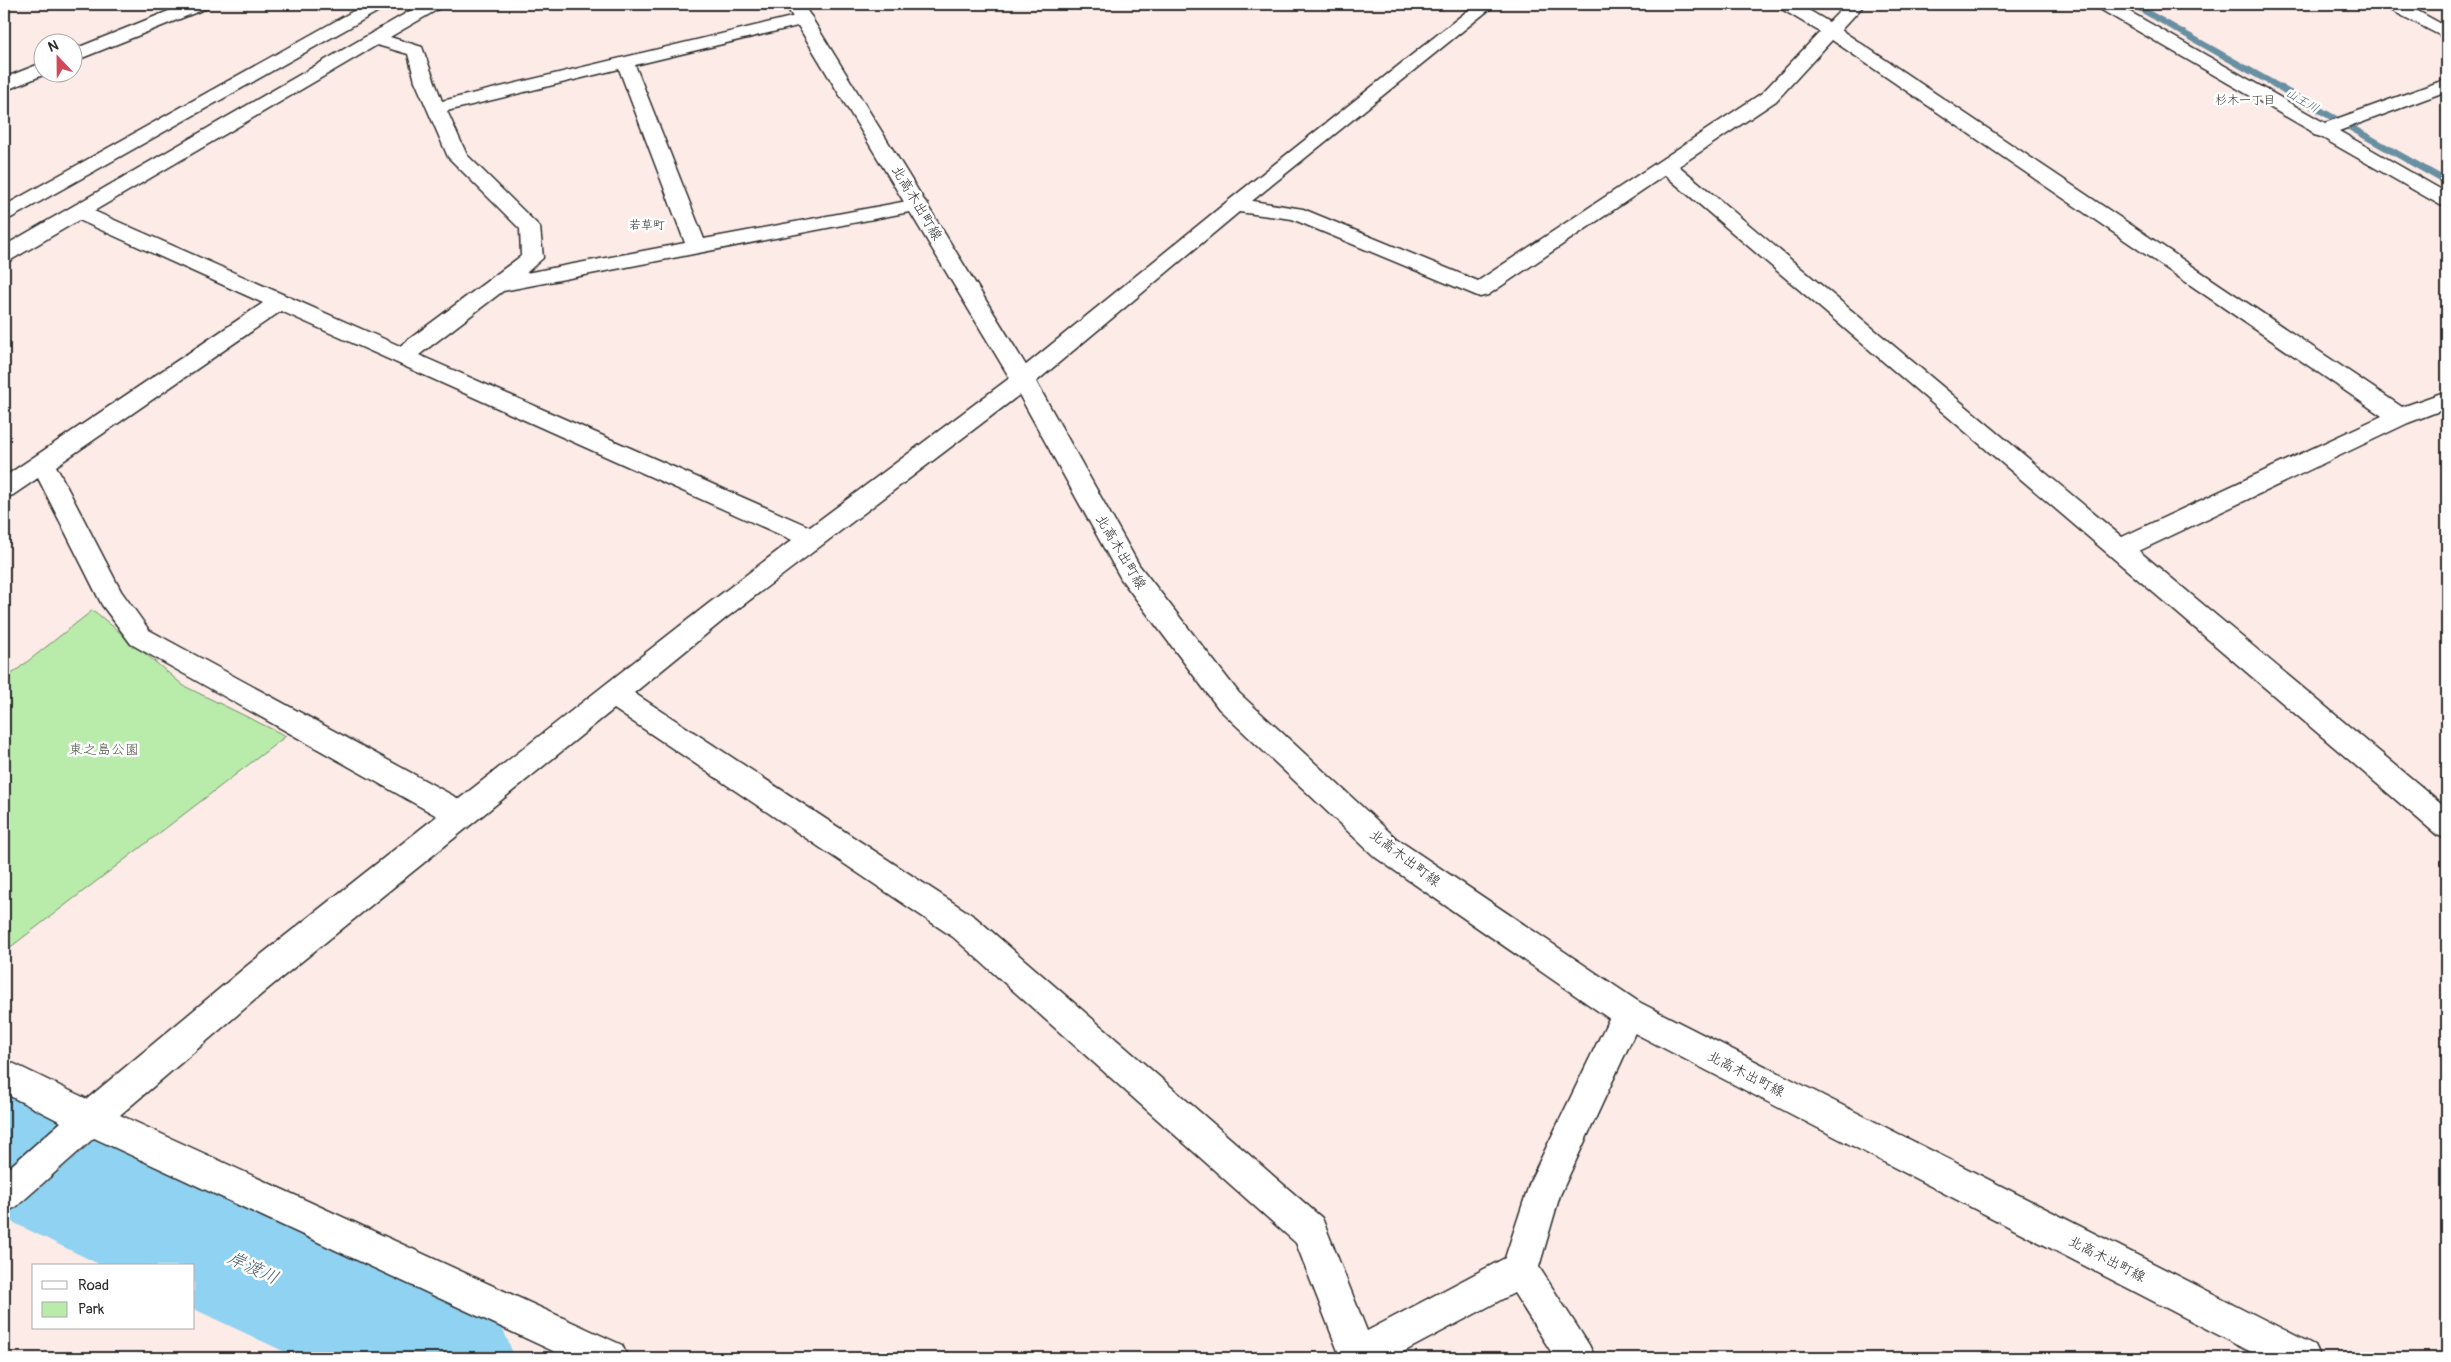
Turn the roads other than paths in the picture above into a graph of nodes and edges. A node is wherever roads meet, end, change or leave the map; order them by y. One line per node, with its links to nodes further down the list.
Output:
1 (201, 4): 13 (street)
2 (378, 4): 25 (street)
3 (434, 4): 12 (street)
4 (1487, 4): 23 (street)
5 (1786, 4): 10 (street)
6 (1856, 4): 10 (street)
7 (2104, 4): 19 (street)
8 (2394, 4): 11 (street)
9 (799, 11): 14 (street); 22 (street, 北高木出町線)
10 (1831, 31): 20 (street); 33 (street)
11 (2447, 34)
12 (375, 38): 18 (street); 24 (street)
13 (82, 53)
14 (625, 62): 18 (street); 26 (street)
15 (32, 73): 17 (street)
16 (2447, 84): 19 (street)
17 (4, 85)
18 (436, 108): 28 (street)
19 (2321, 131): 21 (street)
20 (1666, 166): 23 (street); 37 (street)
21 (2447, 201)
22 (918, 205): 26 (street); 31 (street, 北高木出町線)
23 (1235, 205): 31 (street)
24 (78, 212): 27 (street); 29 (street)
25 (4, 214)
26 (697, 247): 28 (street)
27 (4, 255)
28 (496, 286): 30 (street)
29 (279, 302): 30 (street); 34 (street)
30 (402, 356): 36 (street)
31 (1023, 380): 36 (street); 41 (street, 北高木出町線)
32 (2447, 399): 33 (street)
33 (2400, 417): 37 (street)
34 (42, 462): 35 (street); 39 (street)
35 (4, 488)
36 (813, 539): 38 (street)
37 (2119, 549): 40 (street)
38 (613, 694): 39 (street); 46 (street)
39 (462, 814): 43 (street)
40 (2447, 826)
41 (1628, 1013): 45 (street); 49 (street, 北高木出町線)
42 (4, 1075): 43 (street)
43 (90, 1119): 44 (street); 47 (street)
44 (4, 1195)
45 (1520, 1270): 46 (street); 48 (street)
46 (1357, 1357)
47 (609, 1358)
48 (1576, 1358)
49 (2301, 1358)

